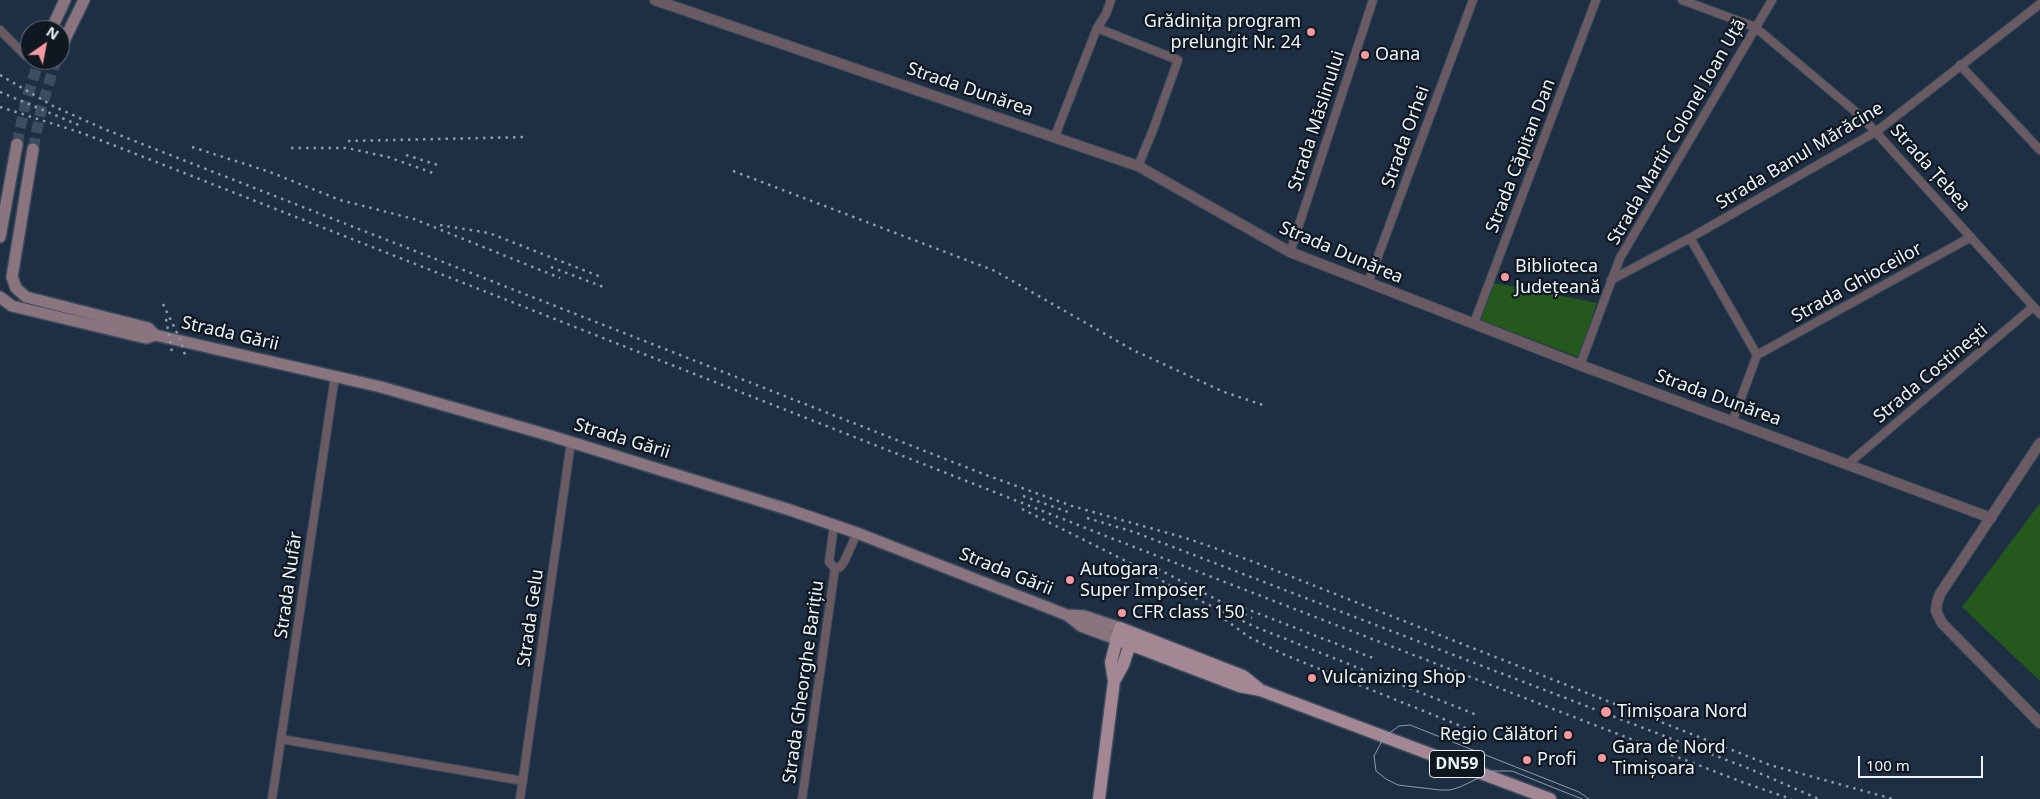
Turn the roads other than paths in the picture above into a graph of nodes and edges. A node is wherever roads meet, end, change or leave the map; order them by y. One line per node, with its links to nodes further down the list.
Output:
1 (65, 0): 11 (main road)
2 (84, 0): 14 (main road)
3 (654, 0): 19 (street, Strada Dunărea)
4 (1112, 0): 13 (street)
5 (1373, 0): 27 (street, Strada Măslinului)
6 (1473, 0): 29 (street, Strada Orhei)
7 (1596, 0): 33 (street, Strada Căpitan Dan)
8 (1682, 0): 12 (street, Strada Țebea)
9 (1772, 0): 12 (street, Strada Martir Colonel Ioan Uță)
10 (2040, 1): 17 (street, Strada Banul Mărăcine)
11 (56, 20)
12 (1755, 27): 18 (street, Strada Țebea); 28 (street, Strada Martir Colonel Ioan Uță)
13 (1096, 28): 19 (street); 23 (street)
14 (70, 29)
15 (0, 30): 16 (street)
16 (20, 50)
17 (1960, 65): 18 (street, Strada Banul Mărăcine); 22 (street)
18 (1877, 131): 24 (street, Strada Țebea); 26 (street, Strada Banul Mărăcine)
19 (1055, 136): 23 (street, Strada Dunărea)
20 (17, 144): 25 (main road)
21 (33, 149): 34 (main road, Strada Gării)
22 (2040, 150)
23 (1138, 166): 27 (street, Strada Dunărea)
24 (1972, 236): 31 (street, Strada Țebea); 35 (street, Strada Ghioceilor)
25 (0, 237)
26 (1690, 238): 28 (street, Strada Banul Mărăcine); 35 (street)
27 (1290, 252): 29 (street, Strada Dunărea)
28 (1611, 280): 36 (street, Strada Martir Colonel Ioan Uță)
29 (1368, 284): 33 (street, Strada Dunărea)
30 (0, 297): 34 (main road, Strada Gării)
31 (2034, 307): 32 (street, Strada Țebea); 41 (street, Strada Costinești)
32 (2040, 314)
33 (1474, 324): 36 (street, Strada Dunărea)
34 (155, 335): 37 (main road, Strada Gării)
35 (1757, 355): 38 (street)
36 (1580, 365): 38 (street, Strada Dunărea)
37 (335, 376): 39 (main road, Strada Gării); 50 (street, Strada Nufăr)
38 (1733, 420): 41 (street, Strada Dunărea)
39 (571, 442): 43 (main road, Strada Gării); 51 (street, Strada Gelu)
40 (2040, 443): 42 (street)
41 (1849, 463): 42 (street, Strada Dunărea)
42 (1991, 518): 49 (street)
43 (834, 525): 44 (main road, Strada Gării); 45 (street, Strada Gheorghe Barițiu)
44 (857, 533): 45 (street, Strada Gheorghe Barițiu); 46 (main road, Strada Gării)
45 (835, 568): 54 (street, Strada Gheorghe Barițiu)
46 (1118, 634): 47 (main road, Strada Gării / DN59); 48 (main road)
47 (1132, 639): 48 (main road); 56 (main road, Strada Gării / DN59)
48 (1114, 681): 55 (main road)
49 (2040, 723)
50 (281, 740): 51 (street); 52 (street, Strada Nufăr)
51 (523, 781): 53 (street, Strada Gelu)
52 (272, 799)
53 (520, 799)
54 (802, 799)
55 (1099, 799)
56 (1550, 799)

